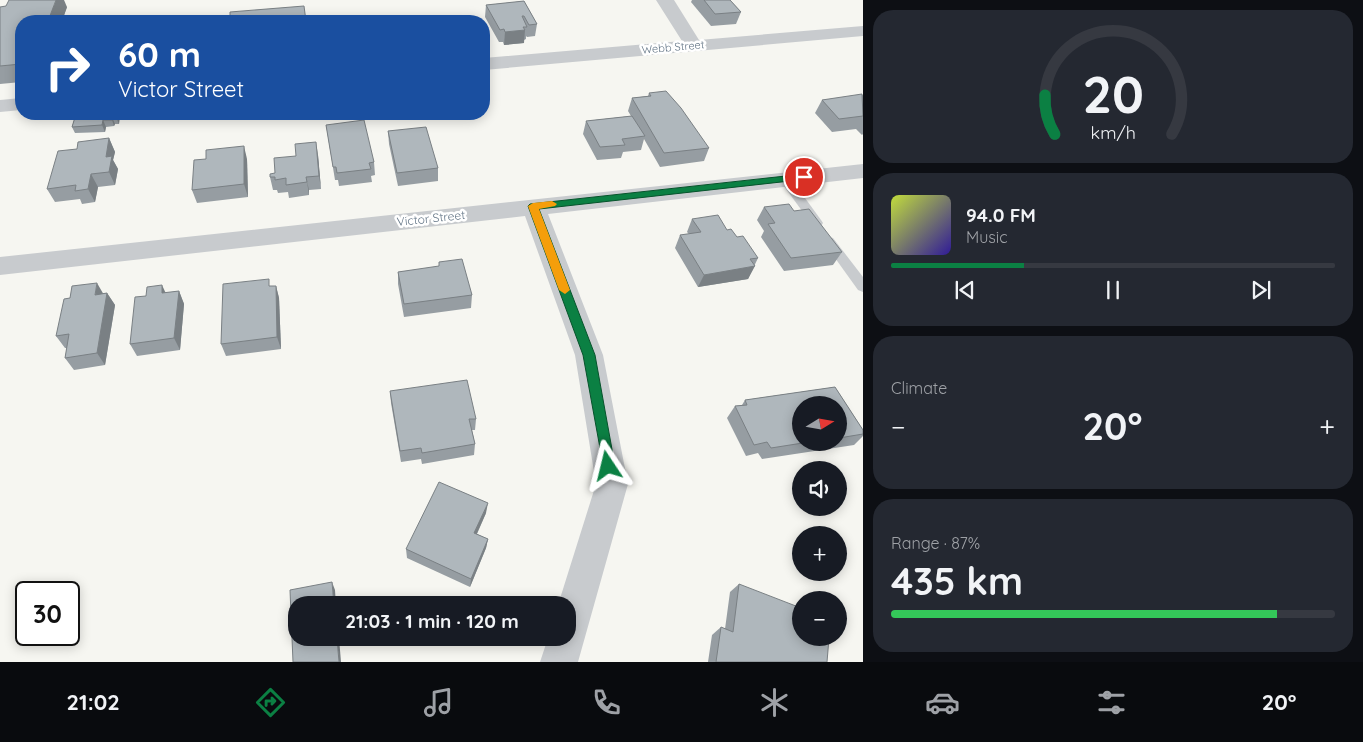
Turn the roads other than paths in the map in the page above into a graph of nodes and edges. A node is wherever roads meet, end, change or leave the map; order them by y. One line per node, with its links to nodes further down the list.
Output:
1 (664, 0): 3 (street)
2 (863, 31): 3 (street, Webb Street)
3 (693, 45): 4 (street, Webb Street)
4 (490, 63)
5 (15, 105): 6 (street)
6 (0, 106)
7 (863, 171): 8 (street, Victor Street)
8 (785, 179): 9 (street, Victor Street); 11 (lane)
9 (533, 206): 10 (street, Victor Street); 12 (street)
10 (0, 266)
11 (863, 287)
12 (576, 604)
13 (563, 646): 14 (street)
14 (559, 662)

